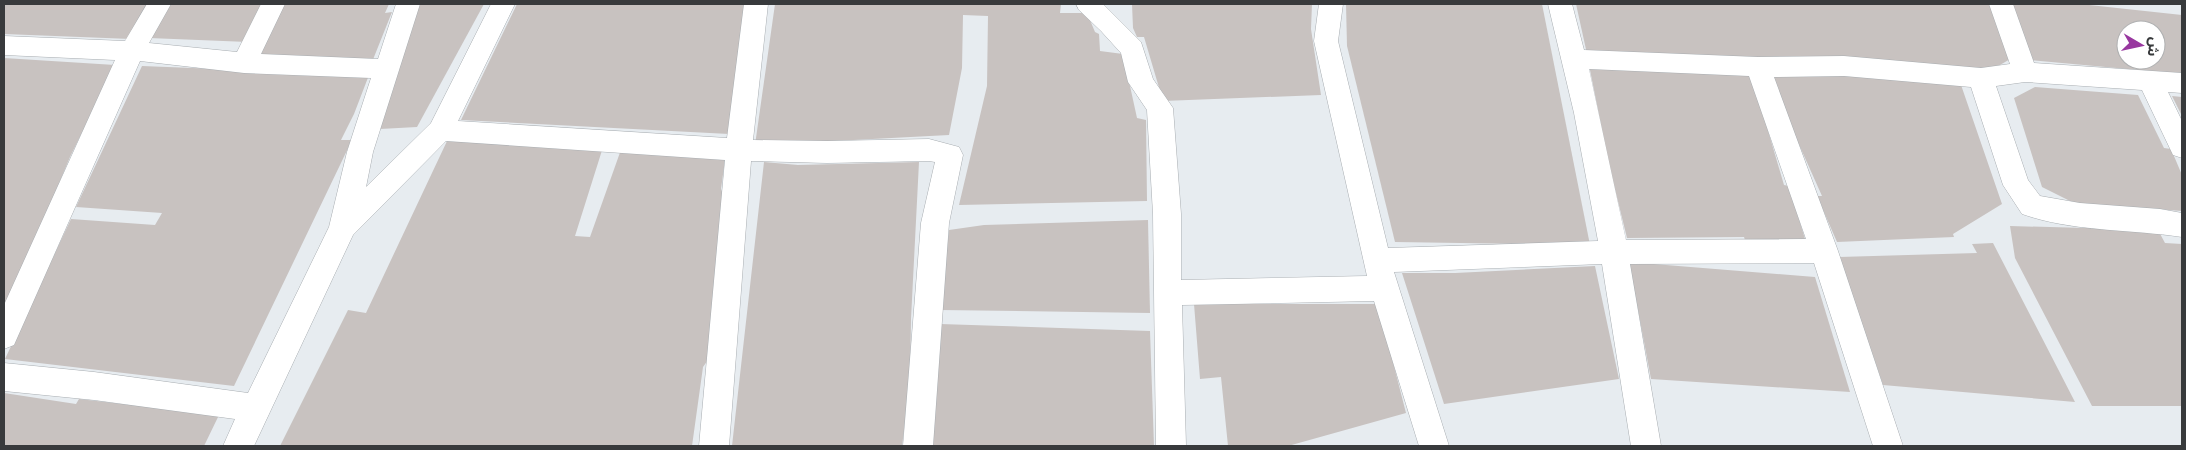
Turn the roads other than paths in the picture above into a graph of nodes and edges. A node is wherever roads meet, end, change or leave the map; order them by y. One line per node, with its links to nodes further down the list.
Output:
1 (159, 4): 11 (street)
2 (273, 4): 13 (street)
3 (408, 4): 15 (street)
4 (503, 4): 20 (street)
5 (756, 4): 22 (street)
6 (1088, 4): 29 (street)
7 (1331, 4): 27 (street)
8 (1560, 4): 12 (street)
9 (2001, 4): 16 (street)
10 (4, 45): 11 (street)
11 (132, 51): 13 (street); 30 (street)
12 (1575, 59): 14 (street); 26 (street)
13 (244, 63): 15 (street)
14 (1758, 67): 17 (street); 25 (street)
15 (386, 69): 24 (street)
16 (2025, 72): 17 (street); 18 (street)
17 (1981, 78): 23 (street)
18 (2150, 81): 19 (street); 21 (street)
19 (2182, 83)
20 (440, 130): 22 (street); 24 (street)
21 (2182, 147)
22 (739, 150): 34 (street); 35 (street)
23 (2182, 225)
24 (343, 227): 32 (street)
25 (1824, 251): 26 (street); 39 (street)
26 (1615, 252): 27 (street); 38 (street)
27 (1377, 260): 28 (street)
28 (1384, 288): 29 (street); 37 (street)
29 (1167, 293): 36 (street)
30 (4, 336)
31 (4, 377): 32 (street)
32 (257, 408): 33 (street)
33 (238, 446)
34 (714, 446)
35 (918, 446)
36 (1171, 446)
37 (1434, 446)
38 (1646, 446)
39 (1888, 446)

